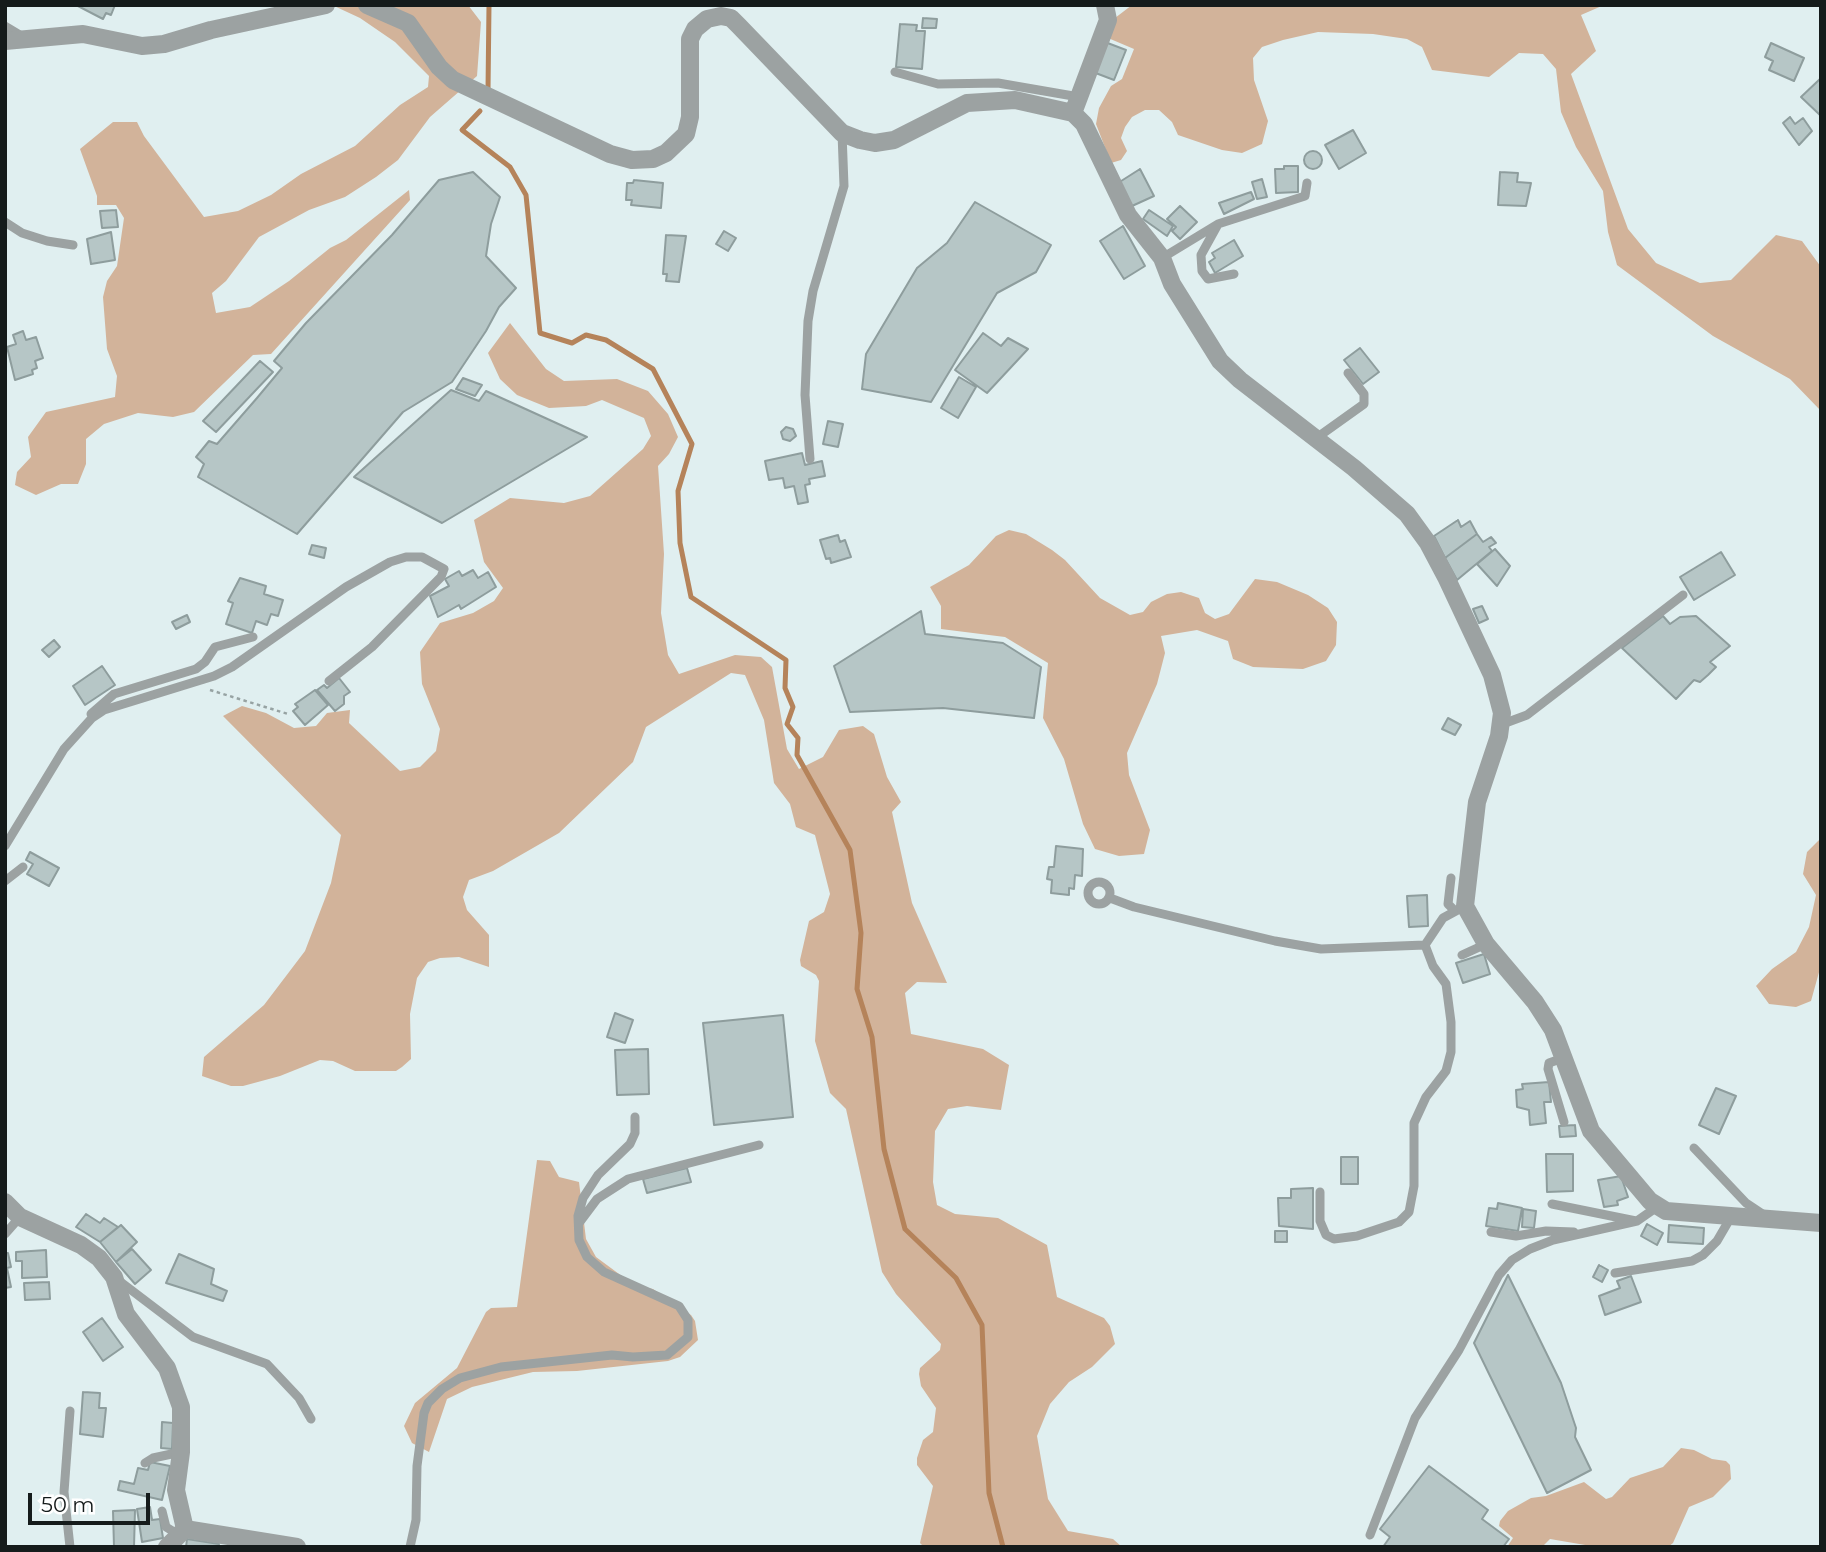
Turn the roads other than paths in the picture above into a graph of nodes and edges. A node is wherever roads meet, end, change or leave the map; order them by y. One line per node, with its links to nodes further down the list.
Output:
1 (326, 5): 3 (street)
2 (367, 5): 10 (street)
3 (303, 7): 6 (street)
4 (1108, 7): 9 (street)
5 (5, 26): 6 (lane)
6 (27, 39): 7 (street)
7 (5, 41)
8 (895, 72): 9 (lane)
9 (1076, 105): 10 (street); 15 (street)
10 (842, 133): 19 (lane)
11 (1307, 183): 13 (lane)
12 (5, 222): 14 (lane)
13 (1217, 224): 15 (lane); 16 (lane)
14 (74, 245)
15 (1161, 258): 18 (street)
16 (1234, 274)
17 (1348, 373): 18 (lane)
18 (1314, 440): 23 (street)
19 (810, 459)
20 (1683, 595): 23 (lane)
21 (253, 637): 24 (lane)
22 (330, 681): 24 (lane)
23 (1500, 725): 30 (street)
24 (79, 730): 25 (lane)
25 (5, 846)
26 (23, 867): 28 (lane)
27 (1451, 878): 30 (lane)
28 (5, 881)
29 (1110, 898): 32 (lane)
30 (1460, 908): 31 (street); 32 (lane)
31 (1486, 944): 33 (lane); 34 (street)
32 (1425, 945): 39 (lane)
33 (1462, 956)
34 (1563, 1058): 36 (lane); 42 (street)
35 (635, 1117): 48 (lane)
36 (1564, 1122)
37 (759, 1145): 48 (lane)
38 (1695, 1147): 45 (lane)
39 (1320, 1192)
40 (5, 1202): 43 (street)
41 (1552, 1204): 46 (lane)
42 (1657, 1207): 44 (street); 46 (lane)
43 (20, 1217): 51 (lane); 53 (street)
44 (1731, 1217): 45 (street); 52 (lane)
45 (1768, 1218): 47 (street)
46 (1637, 1221): 50 (lane)
47 (1821, 1223)
48 (579, 1225): 64 (lane)
49 (1491, 1232): 50 (lane)
50 (1583, 1233): 59 (lane)
51 (5, 1234)
52 (1615, 1273)
53 (114, 1277): 55 (lane); 56 (street)
54 (70, 1411): 62 (lane)
55 (311, 1419)
56 (181, 1452): 57 (lane); 60 (street)
57 (145, 1463)
58 (162, 1511): 60 (lane)
59 (1370, 1535)
60 (178, 1537): 61 (street)
61 (234, 1542): 63 (street)
62 (70, 1547)
63 (297, 1547)
64 (410, 1547)

